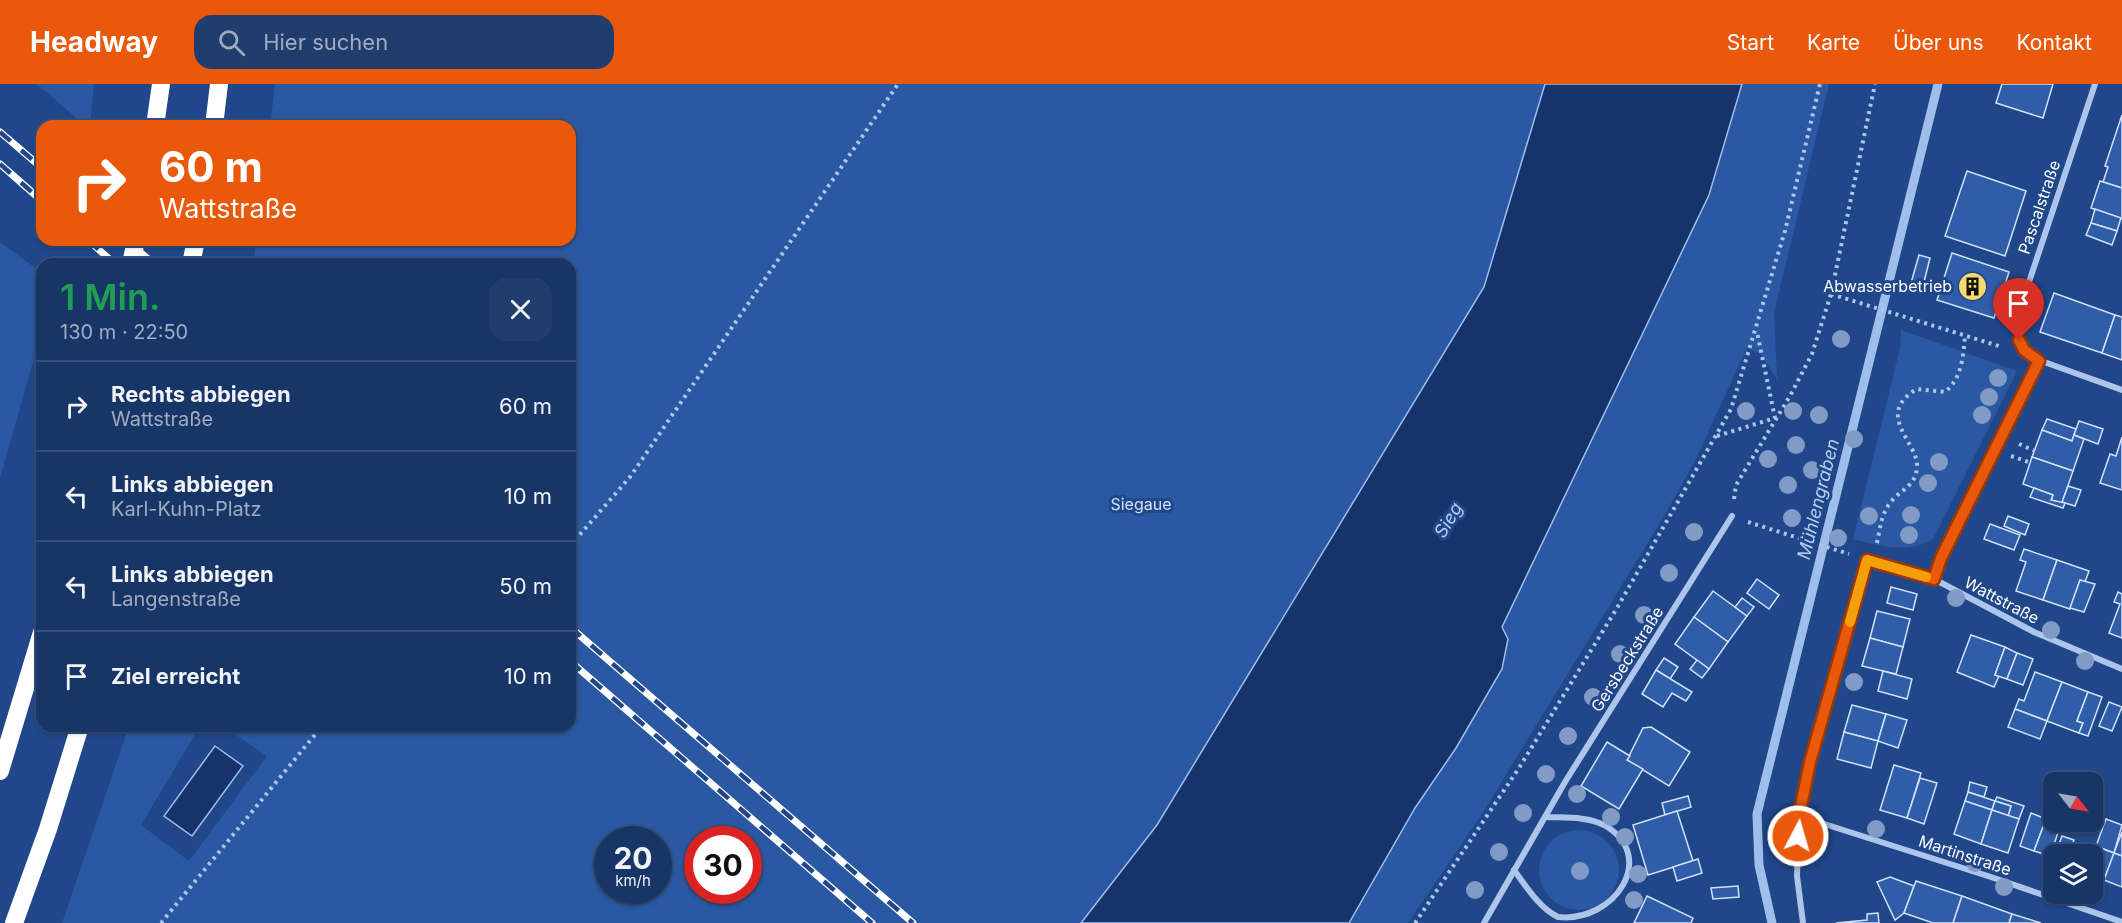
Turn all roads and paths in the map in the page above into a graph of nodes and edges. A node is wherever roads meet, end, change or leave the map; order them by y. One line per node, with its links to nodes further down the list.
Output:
1 (161, 84): 7 (highway)
2 (219, 84): 8 (highway)
3 (898, 84): 18 (path)
4 (1820, 84): 10 (path)
5 (1875, 84): 9 (path)
6 (2095, 84): 12 (street, Pascalstraße)
7 (156, 120)
8 (215, 120)
9 (1832, 294): 11 (path); 15 (path)
10 (1757, 329): 15 (path); 16 (path)
11 (1965, 337): 12 (path); 20 (path)
12 (2019, 340): 13 (street)
13 (2039, 361): 14 (street); 21 (street)
14 (2122, 390)
15 (1775, 418): 16 (path); 17 (path)
16 (1717, 436): 33 (path)
17 (1732, 516): 19 (path); 28 (street, Gersbeckstraße)
18 (576, 539)
19 (1849, 554)
20 (1870, 561): 21 (street, Wattstraße); 27 (street)
21 (1934, 579): 23 (street, Wattstraße)
22 (36, 652): 26 (highway)
23 (2122, 669)
24 (78, 732): 31 (highway)
25 (317, 732): 32 (path)
26 (0, 771)
27 (1799, 816): 30 (street, Martinstraße); 35 (street)
28 (1545, 817): 29 (street, Gersbeckstraße); 29 (street)
29 (1514, 870): 34 (street, Gersbeckstraße)
30 (2122, 922)
31 (14, 923)
32 (161, 923)
33 (1415, 923)
34 (1484, 923)
35 (1803, 923)

